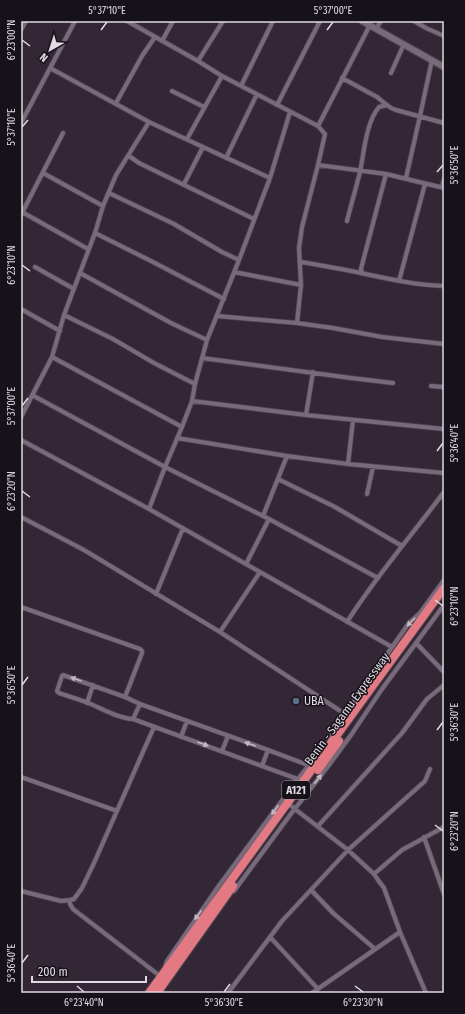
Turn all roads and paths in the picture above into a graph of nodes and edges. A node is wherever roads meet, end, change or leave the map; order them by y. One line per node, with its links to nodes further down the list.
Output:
1 (26, 21): 13 (street)
2 (75, 21): 21 (street)
3 (127, 21): 15 (street)
4 (173, 21): 16 (street)
5 (223, 21): 19 (street)
6 (273, 21): 25 (street)
7 (320, 21): 29 (street)
8 (362, 21): 11 (street)
9 (381, 21): 12 (street)
10 (414, 21): 14 (street)
11 (370, 25): 12 (street); 24 (street)
12 (376, 29): 17 (street)
13 (21, 30)
14 (444, 36)
15 (155, 37): 16 (street); 28 (street)
16 (162, 41): 19 (street)
17 (404, 44): 18 (street); 22 (street)
18 (432, 60): 20 (street); 33 (street)
19 (198, 61): 23 (street)
20 (444, 67)
21 (50, 68): 28 (street); 35 (street)
22 (391, 73)
23 (222, 76): 25 (street); 31 (street)
24 (342, 78): 30 (street); 37 (street)
25 (241, 86): 27 (street)
26 (172, 91): 31 (street)
27 (258, 94): 29 (street); 42 (street)
28 (116, 103): 34 (street)
29 (277, 105): 32 (street)
30 (387, 105): 33 (street); 44 (street)
31 (204, 107): 39 (street)
32 (290, 112): 37 (street); 47 (street)
33 (420, 116): 36 (street); 48 (street)
34 (149, 122): 39 (street); 41 (street)
35 (21, 123)
36 (444, 123)
37 (318, 126): 43 (street)
38 (63, 133): 45 (street)
39 (187, 139): 40 (street)
40 (203, 147): 42 (street); 50 (street)
41 (128, 156): 50 (street); 53 (street)
42 (226, 158): 47 (street)
43 (318, 165): 44 (street); 61 (street)
44 (360, 171): 46 (street); 57 (street)
45 (43, 173): 54 (street); 55 (street)
46 (386, 174): 48 (street); 65 (street)
47 (270, 178): 56 (street)
48 (406, 178): 51 (street)
49 (444, 179): 52 (street)
50 (184, 184): 56 (street)
51 (425, 184): 52 (street); 66 (street)
52 (443, 188)
53 (109, 193): 54 (street); 60 (street)
54 (103, 206): 58 (street)
55 (22, 213): 59 (street)
56 (254, 219): 60 (street)
57 (347, 221)
58 (95, 233): 59 (street); 70 (street)
59 (88, 249): 64 (street)
60 (239, 260): 63 (street)
61 (300, 262): 65 (street); 67 (street)
62 (35, 267): 69 (street)
63 (234, 272): 67 (street); 70 (street)
64 (80, 273): 69 (street); 76 (street)
65 (362, 273): 66 (street)
66 (398, 281): 68 (street)
67 (301, 285): 74 (street)
68 (444, 286)
69 (74, 289): 72 (street)
70 (224, 299): 73 (street)
71 (21, 309): 75 (street)
72 (64, 315): 75 (street); 82 (street)
73 (216, 316): 74 (street); 76 (street)
74 (297, 323): 77 (street)
75 (60, 332): 78 (street)
76 (207, 340): 79 (street)
77 (444, 344)
78 (52, 357): 85 (street); 90 (street)
79 (202, 358): 80 (street); 82 (street)
80 (313, 372): 81 (street); 87 (street)
81 (394, 383)
82 (195, 384): 86 (street)
83 (431, 386): 84 (street)
84 (444, 387)
85 (32, 395): 88 (street); 96 (street)
86 (192, 401): 87 (street); 90 (street)
87 (306, 415): 89 (street)
88 (21, 417)
89 (353, 420): 91 (street); 95 (street)
90 (182, 427): 92 (street)
91 (444, 429)
92 (177, 438): 94 (street); 96 (street)
93 (21, 440): 102 (street)
94 (287, 456): 95 (street); 99 (street)
95 (348, 464): 97 (street)
96 (165, 467): 102 (street); 103 (street)
97 (373, 467): 98 (street); 101 (street)
98 (444, 473)
99 (278, 479): 103 (street); 107 (street)
100 (444, 492): 107 (street)
101 (367, 494)
102 (149, 509): 106 (street)
103 (263, 516): 105 (street)
104 (21, 517): 113 (street)
105 (269, 519): 108 (street); 110 (street)
106 (182, 528): 108 (street); 113 (street)
107 (402, 546): 110 (street)
108 (246, 564): 109 (street)
109 (260, 572): 116 (street); 117 (street)
110 (378, 578): 116 (street)
111 (444, 580): 119 (street, one-way to 119)
112 (444, 588): 135 (highway, A121)
113 (156, 594): 117 (street)
114 (443, 601): 118 (street); 139 (highway, Benin - Sagamu Expressway / A121)
115 (21, 607): 123 (street)
116 (347, 622): 119 (street)
117 (220, 632): 126 (street)
118 (416, 643): 120 (street); 139 (street, one-way to 118)
119 (392, 648): 126 (street)
120 (444, 672)
121 (93, 685): 123 (street); 124 (street); 124 (street, one-way to 124)
122 (444, 685): 141 (street)
123 (125, 697): 125 (street)
124 (87, 703): 127 (street)
125 (140, 704): 127 (street); 128 (street)
126 (345, 714): 135 (street)
127 (133, 720): 129 (street)
128 (187, 721): 130 (street); 131 (street)
129 (154, 727): 130 (street); 140 (street)
130 (181, 736): 133 (street, one-way to 133)
131 (228, 736): 132 (street, one-way to 131); 133 (street)
132 (268, 750): 134 (street); 135 (street)
133 (222, 751): 134 (street)
134 (262, 766): 138 (street)
135 (311, 766): 138 (highway, A121)
136 (430, 769): 144 (street)
137 (21, 776): 140 (street)
138 (301, 780): 153 (highway, A121, one-way to 153)
139 (293, 807): 141 (street); 153 (highway, Benin - Sagamu Expressway / A121)
140 (117, 811): 149 (street)
141 (318, 826): 144 (street)
142 (444, 827): 143 (street)
143 (424, 837): 145 (street); 148 (street)
144 (348, 850): 145 (street); 146 (street)
145 (374, 874): 150 (street)
146 (311, 890): 151 (street); 152 (street)
147 (21, 891): 149 (street)
148 (444, 894)
149 (70, 900): 153 (street)
150 (400, 932): 152 (street); 159 (street)
151 (270, 936): 154 (street); 157 (street)
152 (375, 949): 154 (street)
153 (164, 975): 155 (highway, A121); 156 (highway, Benin - Sagamu Expressway / A121)
154 (318, 989): 158 (street)
155 (149, 993)
156 (157, 993)
157 (228, 993)
158 (312, 993)
159 (426, 993)

